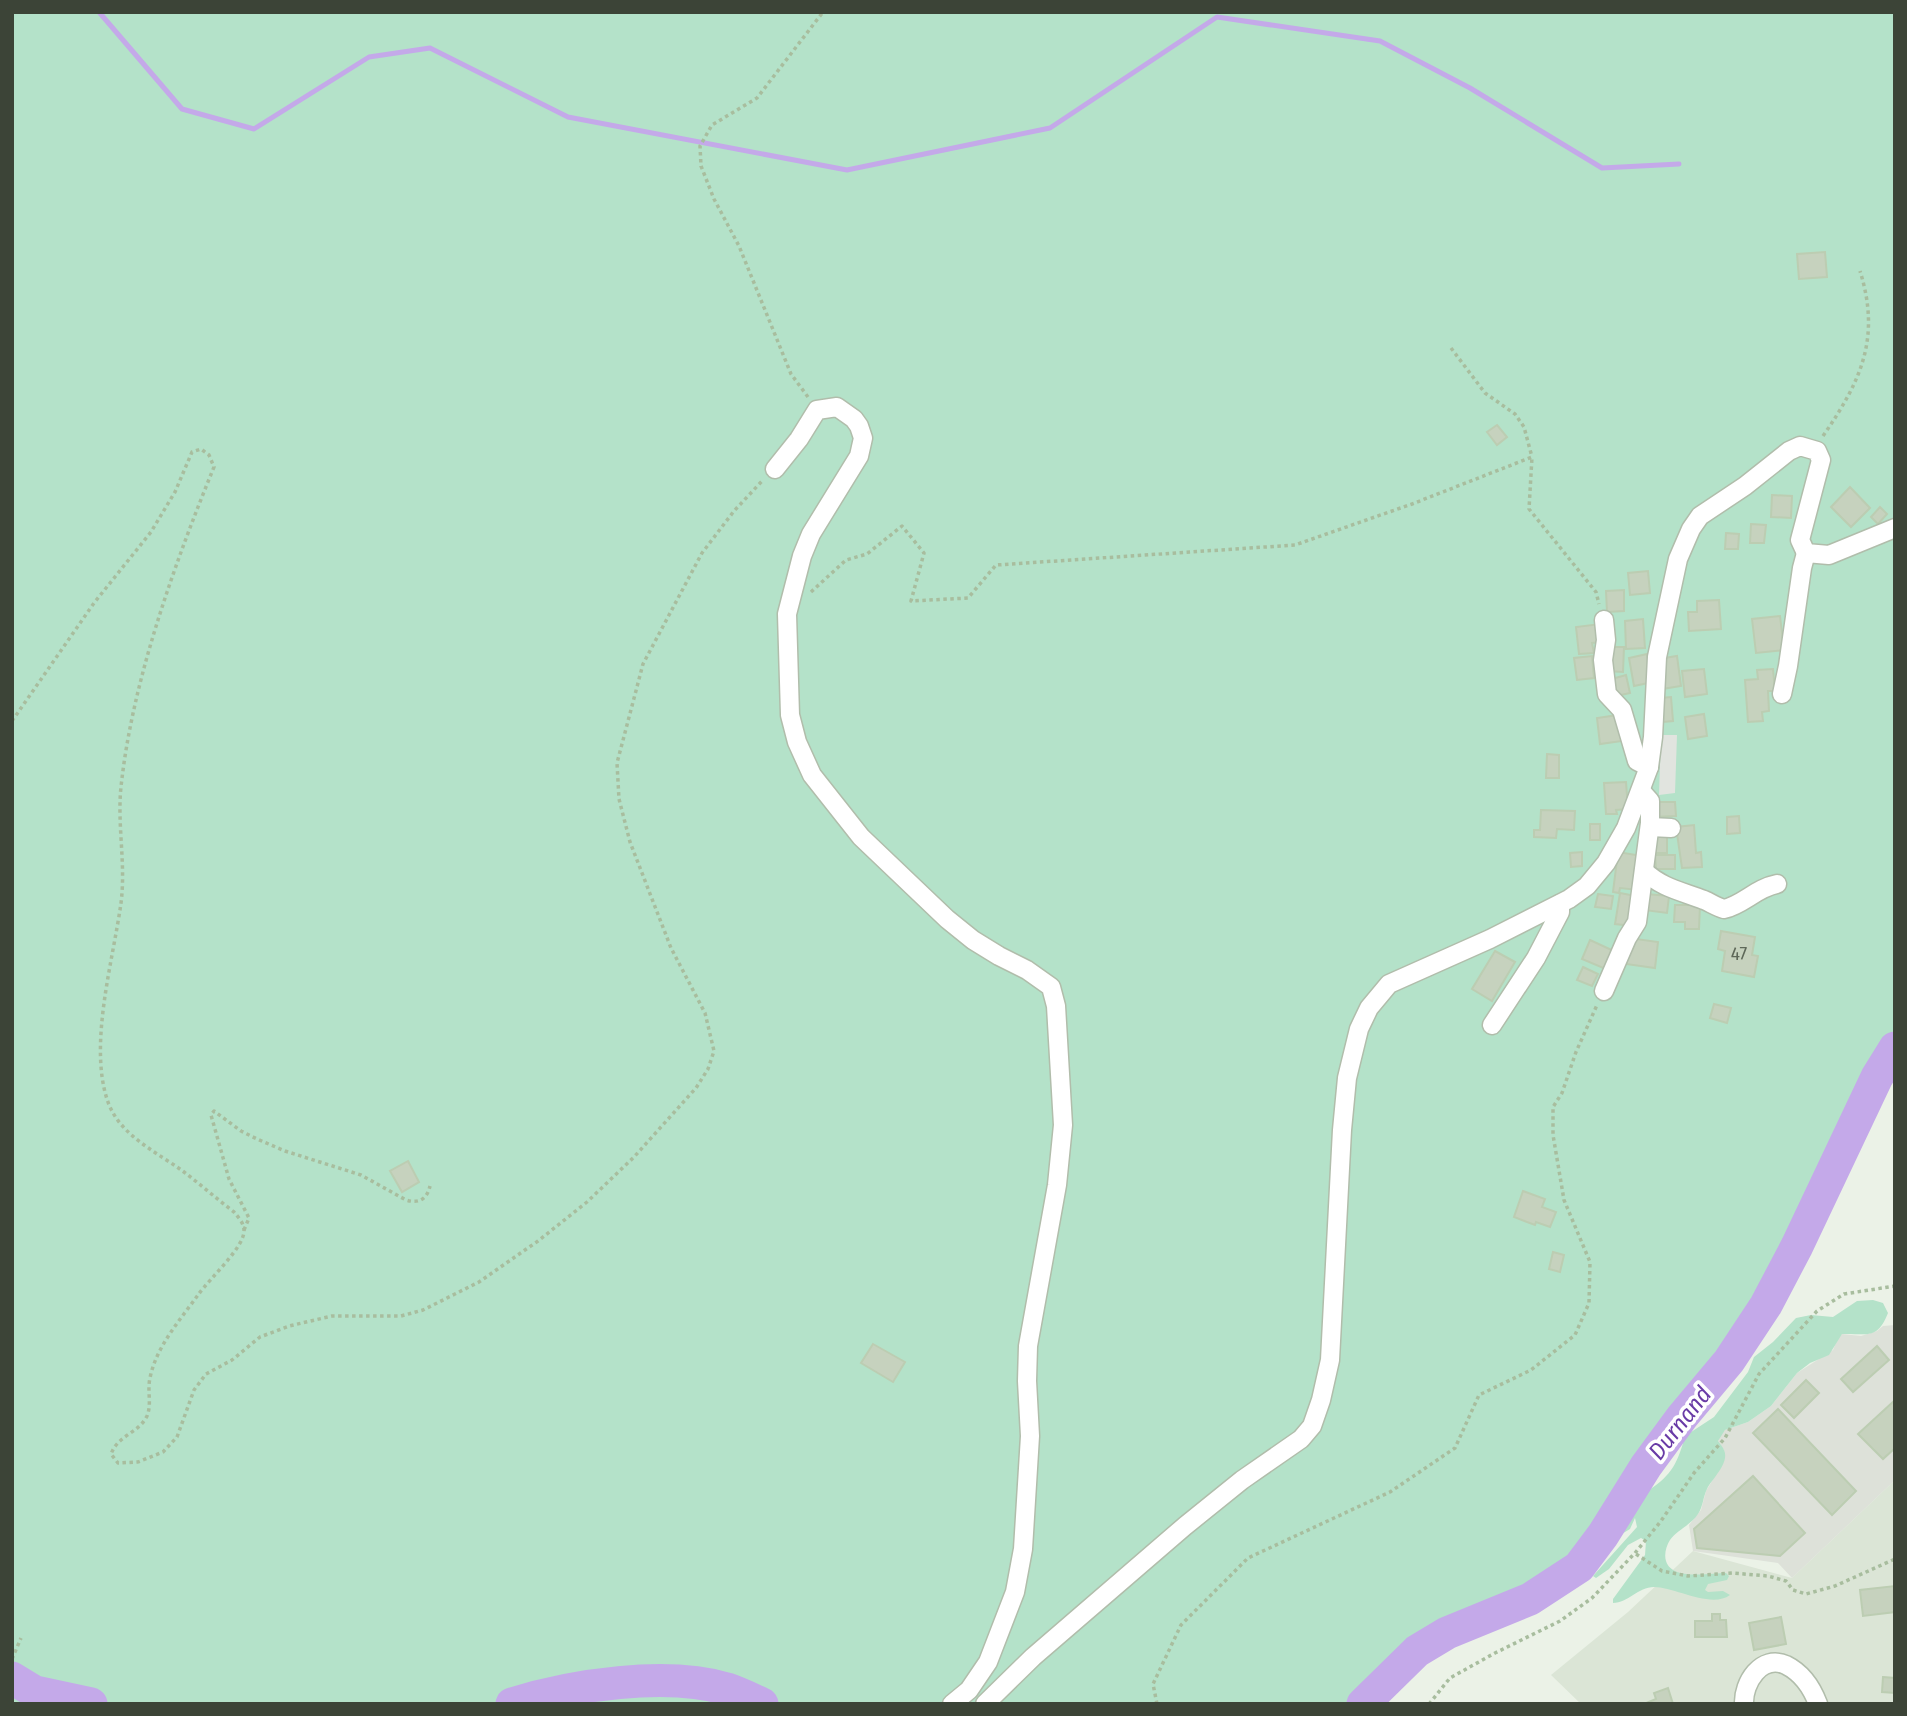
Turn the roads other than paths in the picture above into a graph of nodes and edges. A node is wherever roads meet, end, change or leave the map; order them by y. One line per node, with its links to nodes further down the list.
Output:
1 (775, 468): 15 (street)
2 (1895, 527): 3 (street)
3 (1806, 553): 5 (street); 6 (street)
4 (1604, 620): 6 (street)
5 (1782, 694)
6 (1649, 767): 7 (street)
7 (1641, 791): 8 (street); 12 (street)
8 (1650, 827): 9 (street); 10 (street)
9 (1671, 828)
10 (1644, 871): 11 (street); 13 (street)
11 (1777, 884)
12 (1560, 904): 14 (street); 16 (street)
13 (1604, 991)
14 (1492, 1025)
15 (952, 1704)
16 (985, 1704)
17 (1744, 1704): 18 (street)
18 (1818, 1704)

